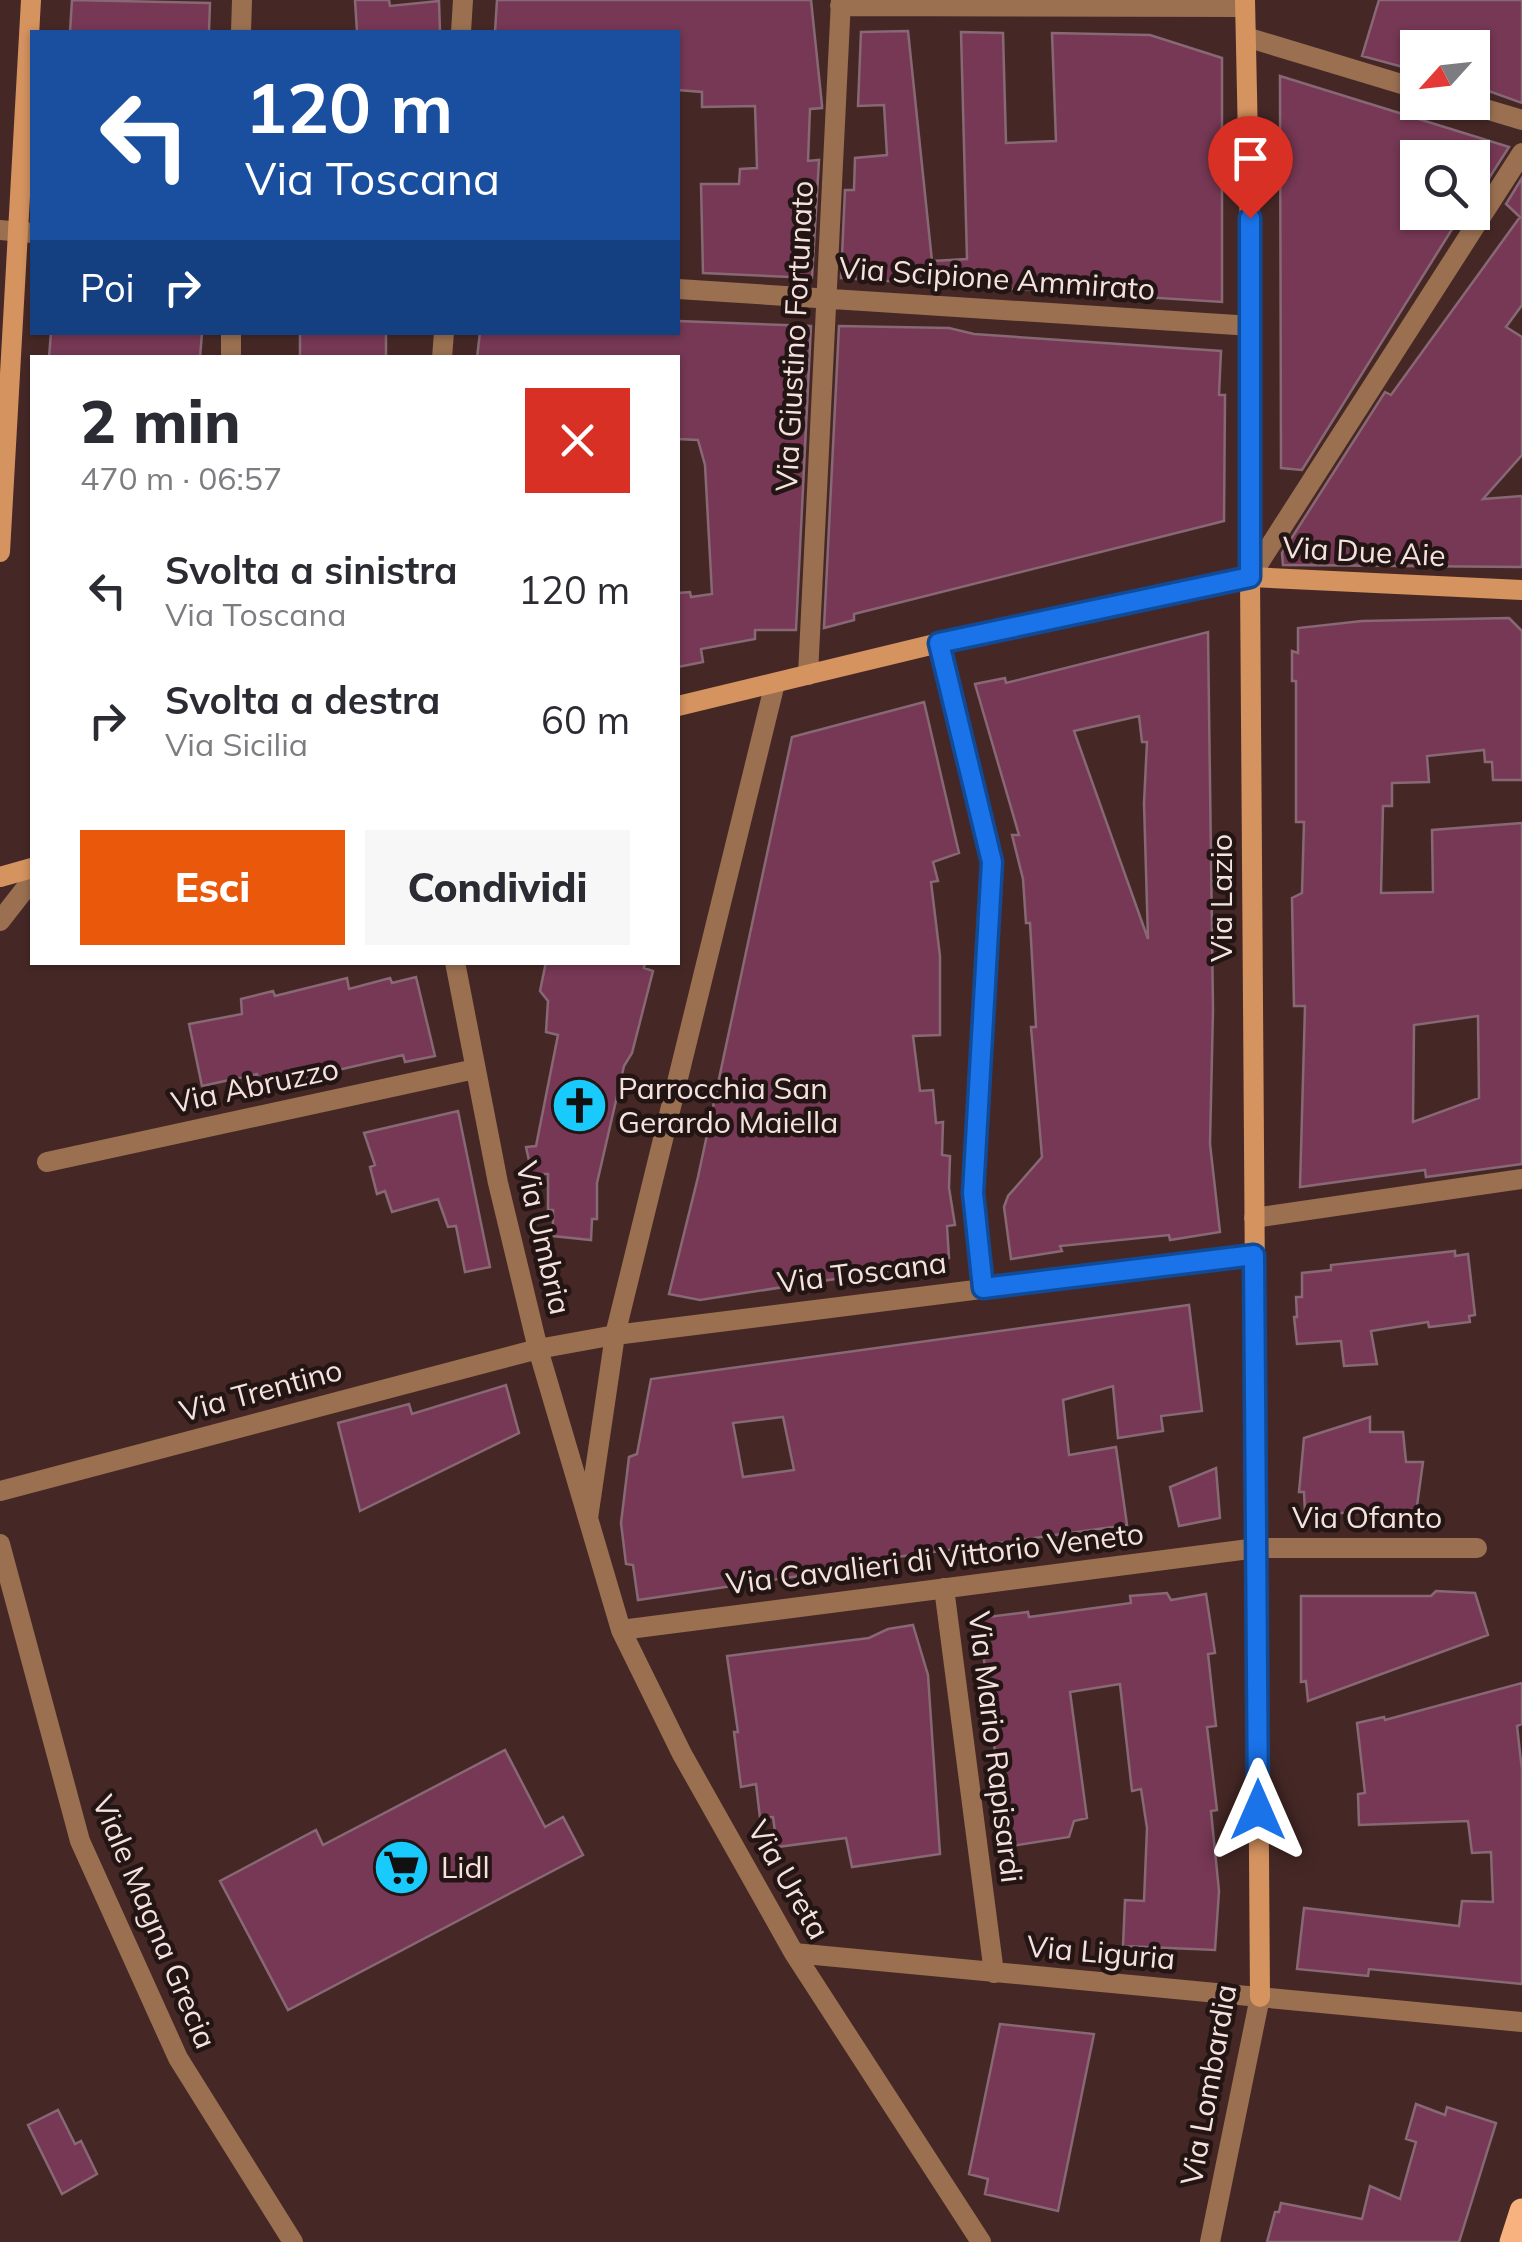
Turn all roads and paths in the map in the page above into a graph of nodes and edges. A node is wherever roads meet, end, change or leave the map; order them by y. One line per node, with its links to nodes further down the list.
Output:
1 (30, 0): 13 (street)
2 (242, 0): 6 (street)
3 (463, 0): 7 (street)
4 (841, 3): 5 (street); 15 (street, Via Giustino Fortunato)
5 (1245, 4): 8 (street, Via Lazio)
6 (241, 30)
7 (461, 30)
8 (1246, 37): 9 (street); 16 (street, Via Lazio)
9 (1400, 84)
10 (1490, 110): 11 (street)
11 (1522, 120)
12 (1522, 153): 19 (street)
13 (17, 231): 17 (street)
14 (680, 289): 15 (street, Via Scipione Ammirato)
15 (826, 298): 16 (street, Via Scipione Ammirato); 22 (street, Via Giustino Fortunato)
16 (1252, 326): 19 (street, Via Lazio)
17 (1, 511): 18 (street)
18 (0, 552)
19 (1250, 577): 20 (street, Via Due Aie); 21 (street, Via Due Aie); 33 (street, Via Lazio)
20 (1522, 590)
21 (939, 643): 22 (street, Via Due Aie); 35 (street)
22 (808, 675): 23 (street, Via Due Aie)
23 (775, 683): 24 (street, Via Due Aie); 36 (street)
24 (680, 706)
25 (30, 869): 26 (street)
26 (0, 877)
27 (30, 883): 28 (street)
28 (0, 921)
29 (456, 965): 30 (street, Via Umbria)
30 (475, 1068): 31 (street, Via Abruzzo); 37 (street, Via Umbria)
31 (48, 1162)
32 (1522, 1179): 33 (street)
33 (1254, 1218): 34 (street, Via Lombardia)
34 (1254, 1255): 35 (street, Via Toscana); 41 (street, Via Lombardia)
35 (983, 1288): 36 (street, Via Toscana)
36 (615, 1334): 37 (street, Via Toscana); 39 (street)
37 (538, 1349): 38 (street, Via Trentino); 39 (street, Via Umbria)
38 (0, 1491)
39 (588, 1524): 44 (street, Via Ureta)
40 (0, 1544): 50 (street, Viale Magna Grecia)
41 (1256, 1548): 42 (street, Via Ofanto); 43 (street, Via Cavalieri di Vittorio Veneto); 47 (street, Via Lombardia)
42 (1477, 1548)
43 (944, 1588): 44 (street, Via Cavalieri di Vittorio Veneto); 46 (street, Via Mario Rapisardi)
44 (621, 1630): 45 (street, Via Ureta)
45 (794, 1953): 46 (street, Via Liguria); 51 (street, Via Ureta)
46 (994, 1973): 47 (street, Via Liguria)
47 (1260, 1997): 48 (street, Via Liguria); 52 (street, Via Lombardia)
48 (1522, 2022)
49 (1522, 2212): 53 (main road)
50 (293, 2242)
51 (980, 2242)
52 (1210, 2242)
53 (1512, 2242)

